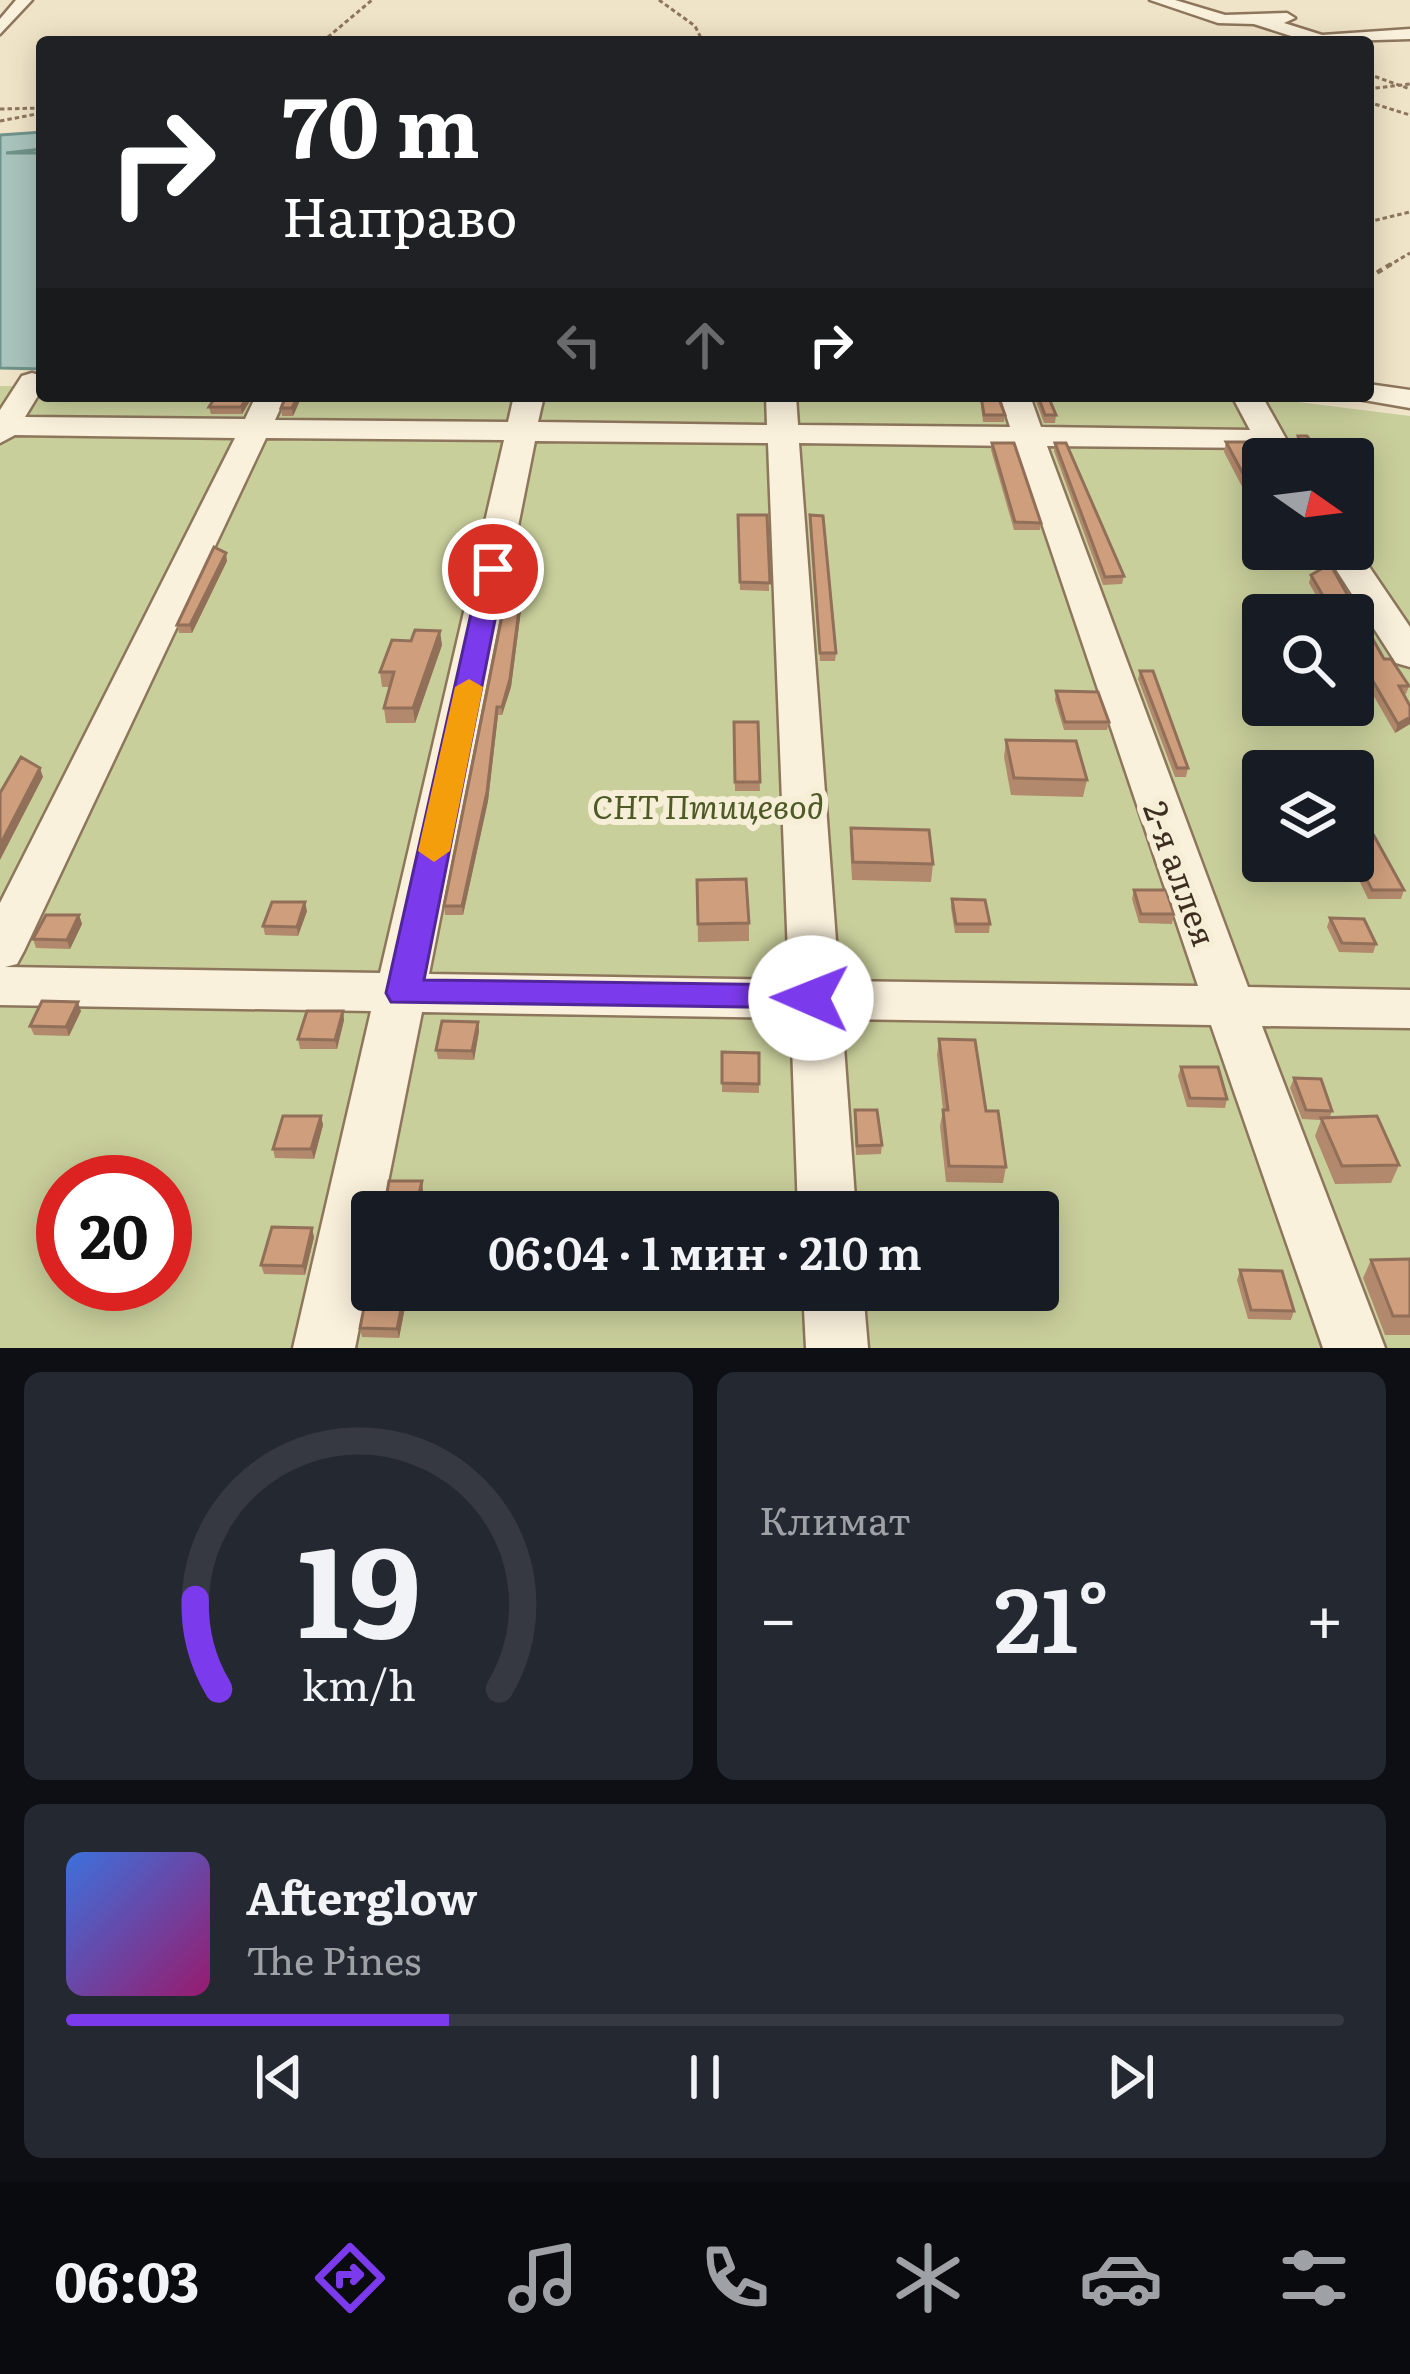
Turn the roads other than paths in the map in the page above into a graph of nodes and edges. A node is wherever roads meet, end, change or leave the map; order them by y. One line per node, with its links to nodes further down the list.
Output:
1 (24, 0): 5 (street)
2 (1158, 0): 4 (street)
3 (1298, 17): 4 (street)
4 (1260, 20): 7 (street)
5 (0, 29)
6 (1410, 34): 8 (street)
7 (1309, 36)
8 (1374, 36)
9 (0, 382): 17 (street)
10 (1374, 394): 11 (street)
11 (1410, 399)
12 (1250, 402): 18 (street)
13 (262, 412): 14 (street); 17 (street); 22 (street)
14 (525, 414): 15 (street); 24 (street)
15 (782, 415): 16 (street); 25 (street)
16 (1023, 417): 19 (street); 26 (street, 2-я аллея)
17 (3, 430)
18 (1269, 438)
19 (1242, 445)
20 (1354, 570): 21 (street)
21 (1410, 655)
22 (0, 951)
23 (0, 986): 24 (street)
24 (404, 993): 25 (street); 30 (street)
25 (811, 998): 26 (street); 28 (street)
26 (1230, 1005): 27 (street); 32 (street, 2-я аллея)
27 (1410, 1009)
28 (825, 1191)
29 (834, 1311): 31 (street)
30 (324, 1348)
31 (837, 1348)
32 (1354, 1348)

